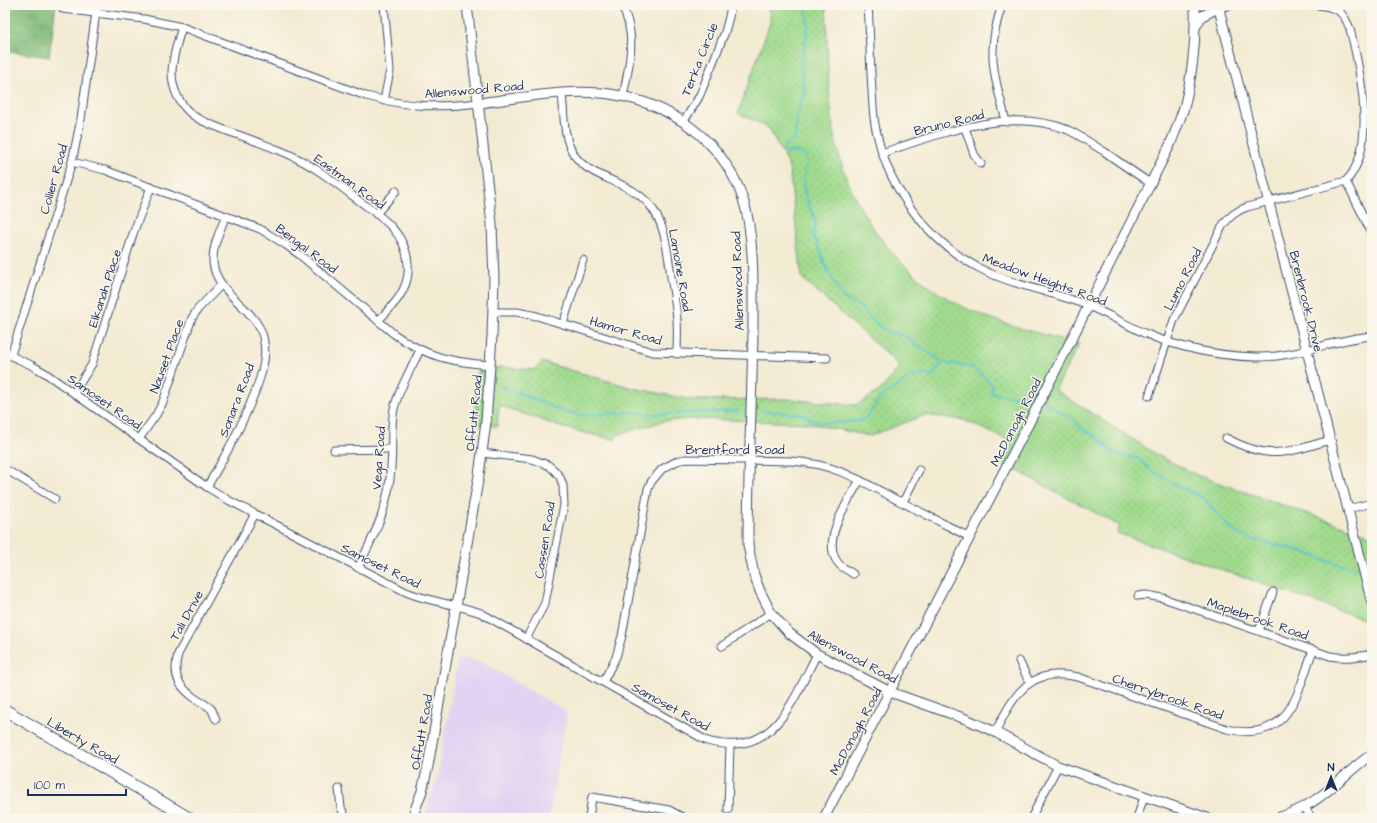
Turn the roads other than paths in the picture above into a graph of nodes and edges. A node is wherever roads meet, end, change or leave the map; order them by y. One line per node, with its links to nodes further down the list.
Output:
1 (97, 5): 13 (street, Collier Road)
2 (384, 5): 18 (street)
3 (467, 5): 19 (street, Offutt Road)
4 (731, 5): 20 (street, Terka Circle)
5 (868, 5): 23 (street, Meadow Heights Road)
6 (1002, 5): 21 (street)
7 (1195, 5): 14 (street, McDonogh Road)
8 (1232, 5): 11 (street)
9 (1316, 5): 26 (street)
10 (622, 6): 17 (street)
11 (1218, 7): 14 (street); 30 (street, Brenbrook Drive)
12 (63, 9): 13 (street, Allenswood Road)
13 (96, 13): 15 (street, Allenswood Road); 24 (street, Collier Road)
14 (1196, 26): 27 (street, McDonogh Road)
15 (182, 27): 18 (street, Allenswood Road); 31 (street, Eastman Road)
16 (562, 94): 17 (street, Allenswood Road); 19 (street, Allenswood Road); 45 (street, Lamoine Road)
17 (623, 96): 20 (street, Allenswood Road)
18 (384, 100): 19 (street, Allenswood Road)
19 (479, 103): 37 (street, Offutt Road)
20 (684, 121): 46 (street, Allenswood Road)
21 (1006, 122): 22 (street, Bruno Road); 27 (street, Bruno Road)
22 (965, 128): 23 (street, Bruno Road); 25 (street)
23 (882, 153): 36 (street, Meadow Heights Road)
24 (72, 162): 28 (street, Bengal Road); 44 (street, Collier Road)
25 (981, 164)
26 (1346, 181): 30 (street, Lumo Road); 33 (street)
27 (1150, 183): 36 (street, McDonogh Road)
28 (151, 187): 32 (street, Bengal Road); 49 (street, Elkanah Place)
29 (396, 191): 31 (street)
30 (1269, 202): 41 (street, Lumo Road); 43 (street, Brenbrook Drive)
31 (376, 214): 38 (street, Eastman Road)
32 (226, 216): 35 (street, Sonara Road); 38 (street, Bengal Road)
33 (1372, 234)
34 (583, 260): 39 (street)
35 (221, 284): 52 (street, Nauset Place); 61 (street, Sonara Road)
36 (1088, 306): 41 (street, Meadow Heights Road); 67 (street, McDonogh Road)
37 (493, 312): 39 (street, Hamor Road); 48 (street, Offutt Road)
38 (378, 321): 42 (street, Bengal Road)
39 (563, 324): 45 (street, Hamor Road)
40 (1372, 336): 43 (street, Meadow Heights Road)
41 (1167, 342): 43 (street, Meadow Heights Road); 50 (street, Lumo Road)
42 (420, 350): 48 (street, Bengal Road); 54 (street, Vega Road)
43 (1307, 350): 53 (street, Brenbrook Drive)
44 (8, 354): 49 (street, Samoset Road)
45 (677, 354): 46 (street, Hamor Road)
46 (752, 356): 47 (street, Hamor Road); 57 (street, Allenswood Road)
47 (827, 358)
48 (490, 365): 56 (street, Offutt Road)
49 (74, 393): 52 (street, Samoset Road)
50 (1149, 396)
51 (1226, 438): 53 (street)
52 (139, 439): 61 (street, Samoset Road)
53 (1330, 440): 65 (street, Brenbrook Drive)
54 (392, 449): 55 (street); 68 (street, Vega Road)
55 (334, 450)
56 (482, 453): 73 (street, Offutt Road); 76 (street, Cassen Road)
57 (750, 460): 60 (street, Brentford Road); 74 (street, Allenswood Road); 82 (street, Brentford Road)
58 (5, 469): 62 (street)
59 (919, 470): 63 (street)
60 (860, 480): 63 (street, Brentford Road); 69 (street)
61 (207, 487): 66 (street, Samoset Road)
62 (55, 499)
63 (903, 502): 67 (street, Brentford Road)
64 (1372, 503): 65 (street)
65 (1348, 509): 72 (street, Brenbrook Drive)
66 (254, 514): 68 (street, Samoset Road); 86 (street, Tali Drive)
67 (969, 537): 84 (street, McDonogh Road)
68 (358, 568): 73 (street, Samoset Road)
69 (853, 574)
70 (1273, 592): 75 (street)
71 (1138, 596): 75 (street, Maplebrook Road)
72 (1372, 603)
73 (456, 606): 76 (street, Samoset Road); 97 (street, Offutt Road)
74 (771, 613): 77 (street); 79 (street, Allenswood Road)
75 (1259, 631): 78 (street, Maplebrook Road)
76 (526, 639): 82 (street, Samoset Road)
77 (722, 646)
78 (1313, 650): 80 (street, Maplebrook Road); 83 (street, Cherrybrook Road)
79 (817, 654): 84 (street, Allenswood Road); 88 (street, Samoset Road)
80 (1372, 654)
81 (1019, 661): 83 (street)
82 (603, 682): 88 (street, Samoset Road)
83 (1030, 683): 87 (street, Cherrybrook Road)
84 (890, 692): 87 (street, Allenswood Road); 100 (street, McDonogh Road)
85 (5, 710): 95 (main road, Liberty Road)
86 (216, 719)
87 (995, 732): 90 (street, Allenswood Road)
88 (730, 745): 94 (street)
89 (1372, 754): 93 (street)
90 (1058, 766): 92 (street, Allenswood Road); 101 (street)
91 (339, 789): 96 (street)
92 (1144, 797): 102 (street); 103 (street, Allenswood Road)
93 (1305, 808): 104 (street); 105 (street)
94 (728, 810)
95 (189, 818)
96 (346, 818)
97 (412, 818)
98 (589, 818): 99 (street)
99 (684, 818)
100 (824, 818)
101 (1031, 818)
102 (1137, 818)
103 (1207, 818)
104 (1277, 818)
105 (1311, 818)

